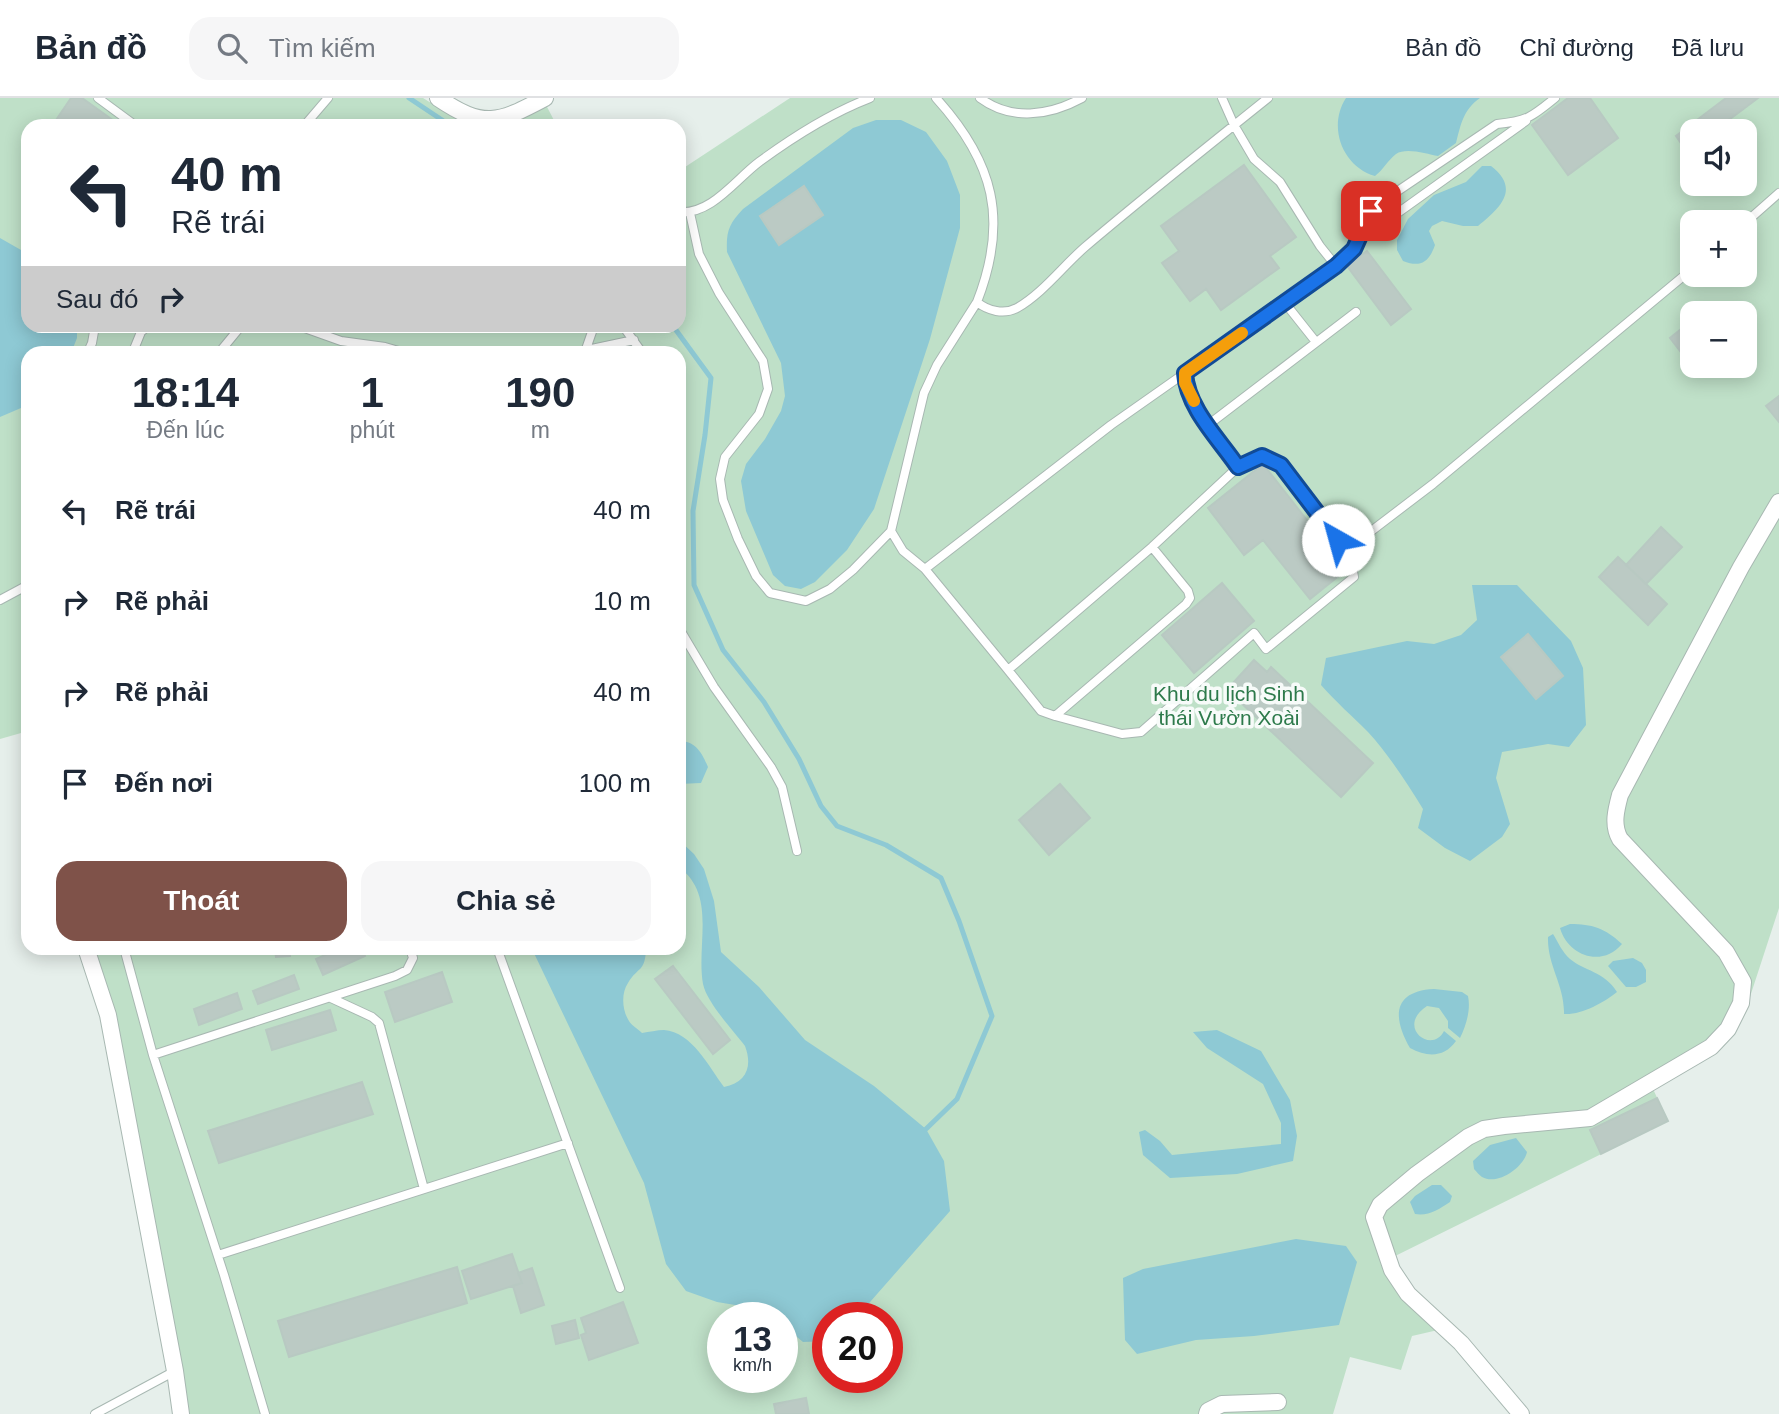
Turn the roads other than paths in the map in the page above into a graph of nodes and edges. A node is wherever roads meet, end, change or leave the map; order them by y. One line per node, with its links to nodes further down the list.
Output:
1 (98, 98): 13 (lane)
2 (328, 98): 14 (lane)
3 (438, 98): 15 (street)
4 (545, 98): 16 (street)
5 (870, 98): 21 (lane)
6 (936, 98): 25 (lane)
7 (980, 98): 8 (lane)
8 (1082, 98)
9 (1222, 98): 17 (lane)
10 (1268, 98): 17 (lane)
11 (1555, 98): 12 (lane)
12 (1531, 118): 22 (lane); 22 (lane)
13 (126, 119)
14 (310, 119)
15 (484, 119)
16 (495, 119)
17 (1234, 125): 23 (lane); 25 (lane)
18 (1779, 193): 19 (lane)
19 (1757, 212)
20 (686, 213): 21 (lane)
21 (690, 213): 39 (lane)
22 (1358, 242): 23 (lane)
23 (1336, 266): 26 (lane)
24 (1680, 279): 40 (lane)
25 (977, 302): 39 (lane)
26 (1285, 303): 31 (lane); 35 (lane)
27 (1356, 312): 31 (lane)
28 (319, 333): 32 (lane)
29 (628, 333): 30 (lane)
30 (634, 340): 33 (lane); 34 (lane)
31 (1316, 342): 36 (lane)
32 (378, 346)
33 (610, 346)
34 (638, 346)
35 (1185, 373): 36 (lane); 42 (lane)
36 (1208, 425): 37 (lane)
37 (1238, 467): 40 (lane); 41 (lane)
38 (1779, 502): 65 (street)
39 (891, 531): 42 (lane)
40 (1348, 545): 47 (lane)
41 (1152, 547): 46 (lane); 47 (lane)
42 (925, 569): 46 (lane)
43 (21, 589): 44 (lane)
44 (0, 600)
45 (686, 640): 48 (lane)
46 (1008, 670): 47 (lane)
47 (1055, 716)
48 (797, 850)
49 (88, 955): 59 (street)
50 (126, 955): 54 (lane)
51 (412, 955): 53 (lane)
52 (500, 955): 55 (lane)
53 (331, 998): 54 (lane); 56 (lane)
54 (153, 1055): 57 (lane)
55 (568, 1143): 56 (lane); 58 (lane)
56 (424, 1189): 57 (lane)
57 (218, 1255): 63 (lane)
58 (620, 1288)
59 (175, 1371): 61 (lane); 62 (street)
60 (1278, 1402): 64 (street)
61 (95, 1414)
62 (181, 1414)
63 (265, 1414)
64 (1207, 1414)
65 (1521, 1414)

